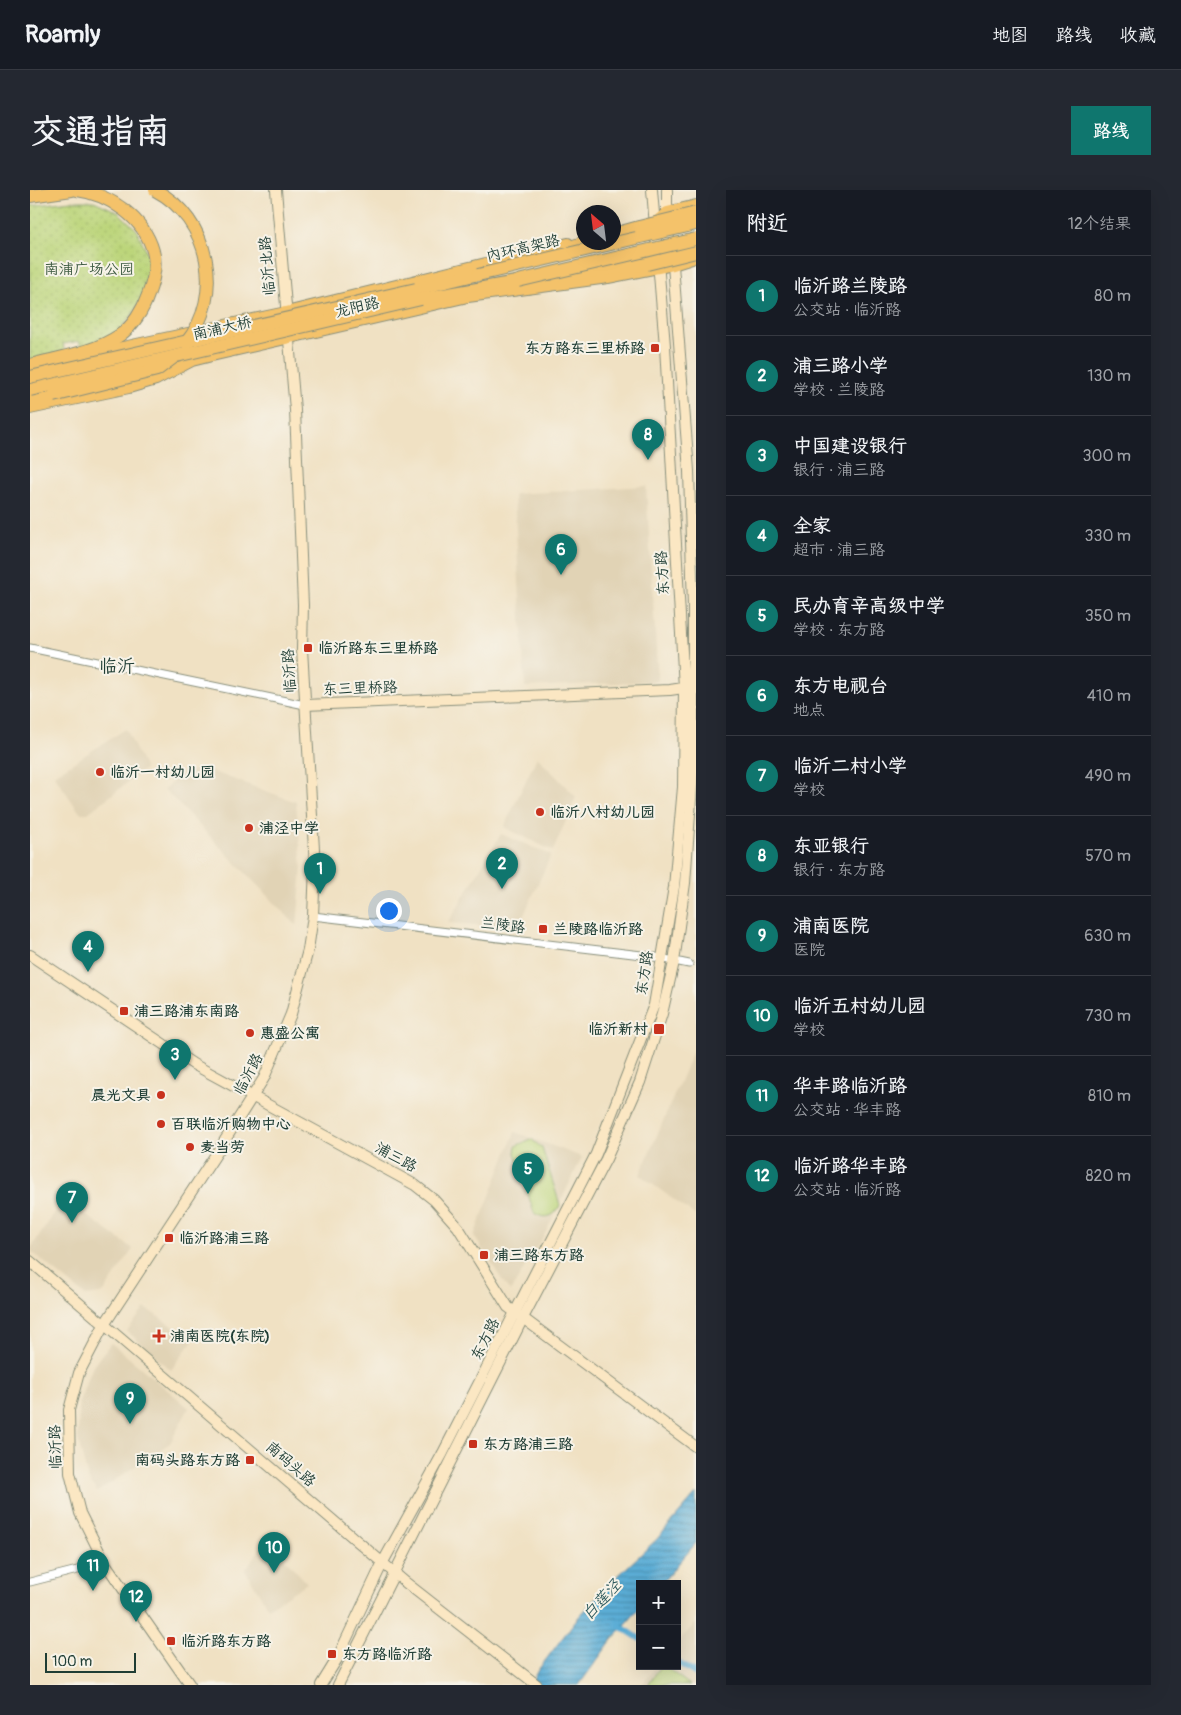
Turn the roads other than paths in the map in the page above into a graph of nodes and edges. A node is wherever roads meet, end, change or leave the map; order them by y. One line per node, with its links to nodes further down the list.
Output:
1 (72, 190): 7 (highway)
2 (77, 190): 28 (highway)
3 (155, 190): 31 (highway, bridge)
4 (276, 190): 26 (street, 临沂北路)
5 (652, 190): 11 (street, 东方路)
6 (667, 190): 9 (street, 东方路)
7 (30, 196)
8 (696, 205): 9 (main road)
9 (667, 212): 11 (main road); 13 (street, 东方路)
10 (696, 213): 15 (highway, bridge)
11 (654, 223): 13 (main road); 14 (main road); 22 (street, 东方路)
12 (696, 223): 13 (main road); 23 (highway, 内环高架路, bridge)
13 (667, 226): 21 (street, 东方路)
14 (621, 231)
15 (621, 231)
16 (696, 238): 24 (highway, 内环高架路, bridge)
17 (576, 243): 26 (main road, 龙阳路)
18 (576, 244): 23 (highway, bridge)
19 (696, 252): 24 (highway, bridge)
20 (696, 258): 21 (main road, 龙阳路)
21 (673, 265): 22 (main road, 龙阳路); 34 (street, 东方路)
22 (659, 268): 27 (main road, 龙阳路); 34 (street, 东方路)
23 (478, 275): 25 (highway, 内环高架路)
24 (518, 280): 25 (highway, 内环高架路)
25 (419, 294): 29 (highway, 南浦大桥, bridge); 30 (highway, 南浦大桥, bridge)
26 (286, 312): 27 (street, 临沂北路); 28 (main road, 龙阳路)
27 (287, 339): 32 (main road, 龙阳路); 35 (street, 临沂路)
28 (30, 366)
29 (30, 377)
30 (30, 390)
31 (30, 402)
32 (30, 409)
33 (30, 648): 35 (street, 东三里桥路)
34 (691, 687): 35 (street, 东三里桥路); 38 (street, 东方路); 39 (street, 东方路)
35 (305, 706): 36 (street, 临沂路)
36 (313, 916): 38 (street, 兰陵路); 41 (street, 临沂路)
37 (30, 955): 41 (street, 浦三路)
38 (661, 958): 39 (street, 兰陵路); 43 (street, 东方路)
39 (674, 962): 40 (street, 兰陵路); 43 (street, 东方路)
40 (689, 964)
41 (252, 1098): 43 (street, 浦三路); 44 (street, 临沂路)
42 (30, 1261): 44 (street, 南码头路)
43 (519, 1314): 45 (street, 浦三路); 46 (street, 东方路); 48 (street, 东方路)
44 (104, 1325): 46 (street, 南码头路); 47 (street, 临沂路)
45 (696, 1447)
46 (383, 1562): 48 (street, 南码头路); 51 (street, 东方路)
47 (105, 1563): 49 (street); 50 (street, 临沂路)
48 (394, 1572): 52 (street, 东方路); 53 (street, 南码头路)
49 (30, 1582)
50 (190, 1685)
51 (321, 1685)
52 (338, 1685)
53 (537, 1685)

